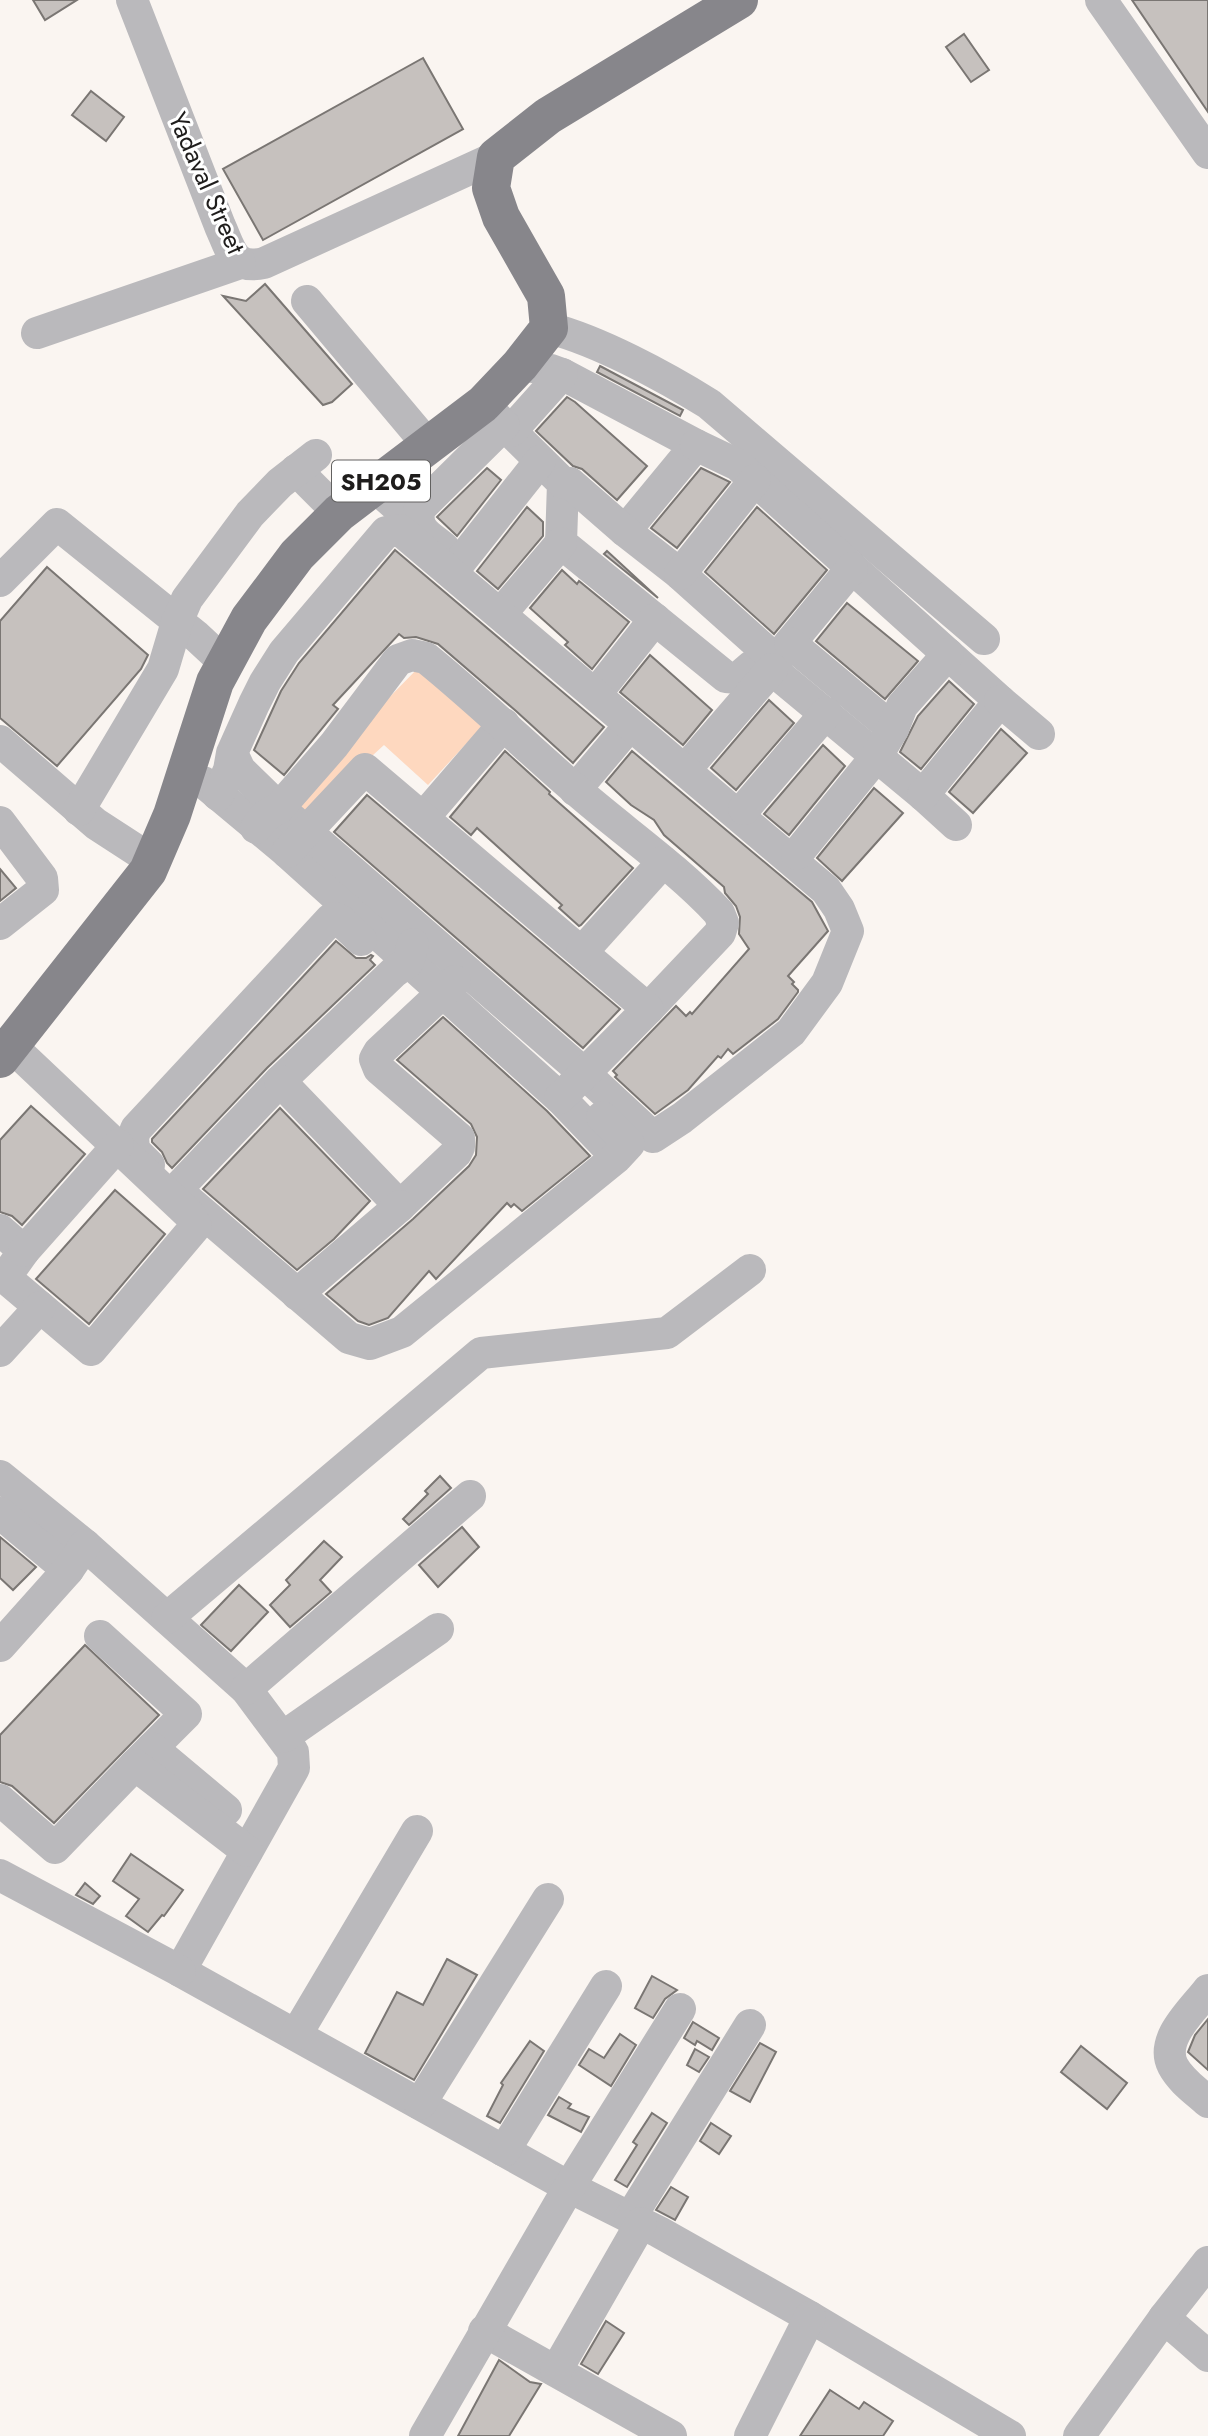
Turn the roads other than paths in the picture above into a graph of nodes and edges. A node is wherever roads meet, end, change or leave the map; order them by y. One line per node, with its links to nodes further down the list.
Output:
1 (132, 0): 6 (street, Yadaval Street)
2 (739, 0): 5 (main road)
3 (1101, 0): 4 (street)
4 (1208, 153)
5 (496, 157): 6 (street, Yadaval Street); 8 (main road)
6 (240, 263): 9 (street)
7 (307, 301): 13 (street)
8 (549, 328): 10 (main road, SH205); 30 (street)
9 (37, 332)
10 (520, 365): 11 (street); 12 (main road, SH205)
11 (562, 374): 12 (street); 14 (street)
12 (499, 420): 13 (main road, SH205); 15 (street); 20 (street)
13 (428, 445): 18 (main road, SH205)
14 (696, 445): 16 (street); 21 (street)
15 (540, 461): 17 (street); 23 (street)
16 (755, 480): 24 (street); 25 (street)
17 (563, 483): 21 (street); 22 (street)
18 (374, 486): 19 (main road, SH205); 20 (street)
19 (339, 513): 29 (street); 33 (main road, SH205)
20 (420, 527): 23 (street)
21 (625, 531): 25 (street)
22 (561, 543): 27 (street); 28 (street)
23 (460, 562): 27 (street)
24 (852, 568): 31 (street); 32 (street)
25 (680, 574): 31 (street)
26 (0, 581): 29 (street)
27 (509, 604): 35 (street)
28 (655, 620): 34 (street); 35 (street)
29 (177, 622): 33 (street); 50 (street)
30 (984, 639)
31 (790, 643): 40 (street)
32 (948, 654): 36 (street); 40 (street)
33 (225, 663): 44 (main road, SH205)
34 (772, 669): 37 (street); 45 (street)
35 (602, 686): 45 (street)
36 (1000, 701): 41 (street); 48 (street)
37 (826, 713): 43 (street); 49 (street)
38 (503, 724): 47 (street); 51 (street); 52 (street)
39 (630, 725): 46 (street); 47 (street); 67 (street)
40 (893, 729): 43 (street)
41 (1039, 734)
42 (0, 741): 50 (street)
43 (876, 757): 48 (street); 56 (street)
44 (191, 761): 46 (street); 57 (main road, SH205)
45 (691, 763): 49 (street)
46 (225, 775): 51 (street); 51 (street)
47 (575, 790): 58 (street)
48 (923, 795): 54 (street)
49 (744, 809): 56 (street)
50 (79, 810): 57 (street)
51 (267, 817): 55 (street)
52 (423, 818): 55 (street); 61 (street)
53 (0, 822): 60 (street)
54 (956, 825)
55 (296, 842): 62 (street); 67 (street)
56 (797, 854): 59 (street)
57 (153, 861): 65 (main road, SH205)
58 (663, 862): 61 (street); 64 (street)
59 (842, 892)
60 (0, 925)
61 (582, 953): 64 (street)
62 (405, 960): 63 (street); 66 (street); 70 (street)
63 (444, 992): 67 (street); 69 (street); 71 (street)
64 (648, 1009): 67 (street)
65 (5, 1052): 68 (street)
66 (280, 1081): 70 (street); 71 (street)
67 (572, 1087): 69 (street)
68 (118, 1145): 73 (street); 76 (street)
69 (612, 1160): 75 (street)
70 (176, 1190): 75 (street)
71 (400, 1206): 75 (street)
72 (0, 1230): 73 (street)
73 (24, 1251): 76 (street)
74 (750, 1270): 82 (street)
75 (297, 1294)
76 (40, 1307): 77 (street)
77 (0, 1351)
78 (3, 1493): 80 (street); 81 (street)
79 (470, 1496): 86 (street)
80 (85, 1545): 81 (street); 82 (street)
81 (68, 1570): 85 (street)
82 (167, 1618): 86 (street)
83 (438, 1629): 87 (street)
84 (100, 1636): 88 (street)
85 (0, 1646)
86 (246, 1689): 87 (street)
87 (283, 1737): 91 (street)
88 (144, 1757): 89 (street); 91 (street)
89 (0, 1800)
90 (417, 1830): 99 (street)
91 (252, 1842): 94 (street)
92 (0, 1875): 94 (street)
93 (548, 1899): 101 (street)
94 (180, 1971): 99 (street)
95 (606, 1986): 102 (street)
96 (1208, 1990): 100 (street)
97 (680, 2009): 103 (street)
98 (750, 2025): 104 (street)
99 (296, 2035): 101 (street)
100 (1208, 2102)
101 (420, 2104): 102 (street)
102 (504, 2151): 103 (street)
103 (569, 2187): 104 (street); 108 (street)
104 (635, 2221): 106 (street); 110 (street)
105 (1208, 2262): 107 (street)
106 (810, 2317): 113 (street); 114 (street)
107 (1164, 2318): 109 (street); 115 (street)
108 (484, 2331): 110 (street); 111 (street)
109 (1208, 2356)
110 (556, 2371): 112 (street)
111 (425, 2436)
112 (671, 2436)
113 (750, 2436)
114 (1010, 2436)
115 (1079, 2436)

